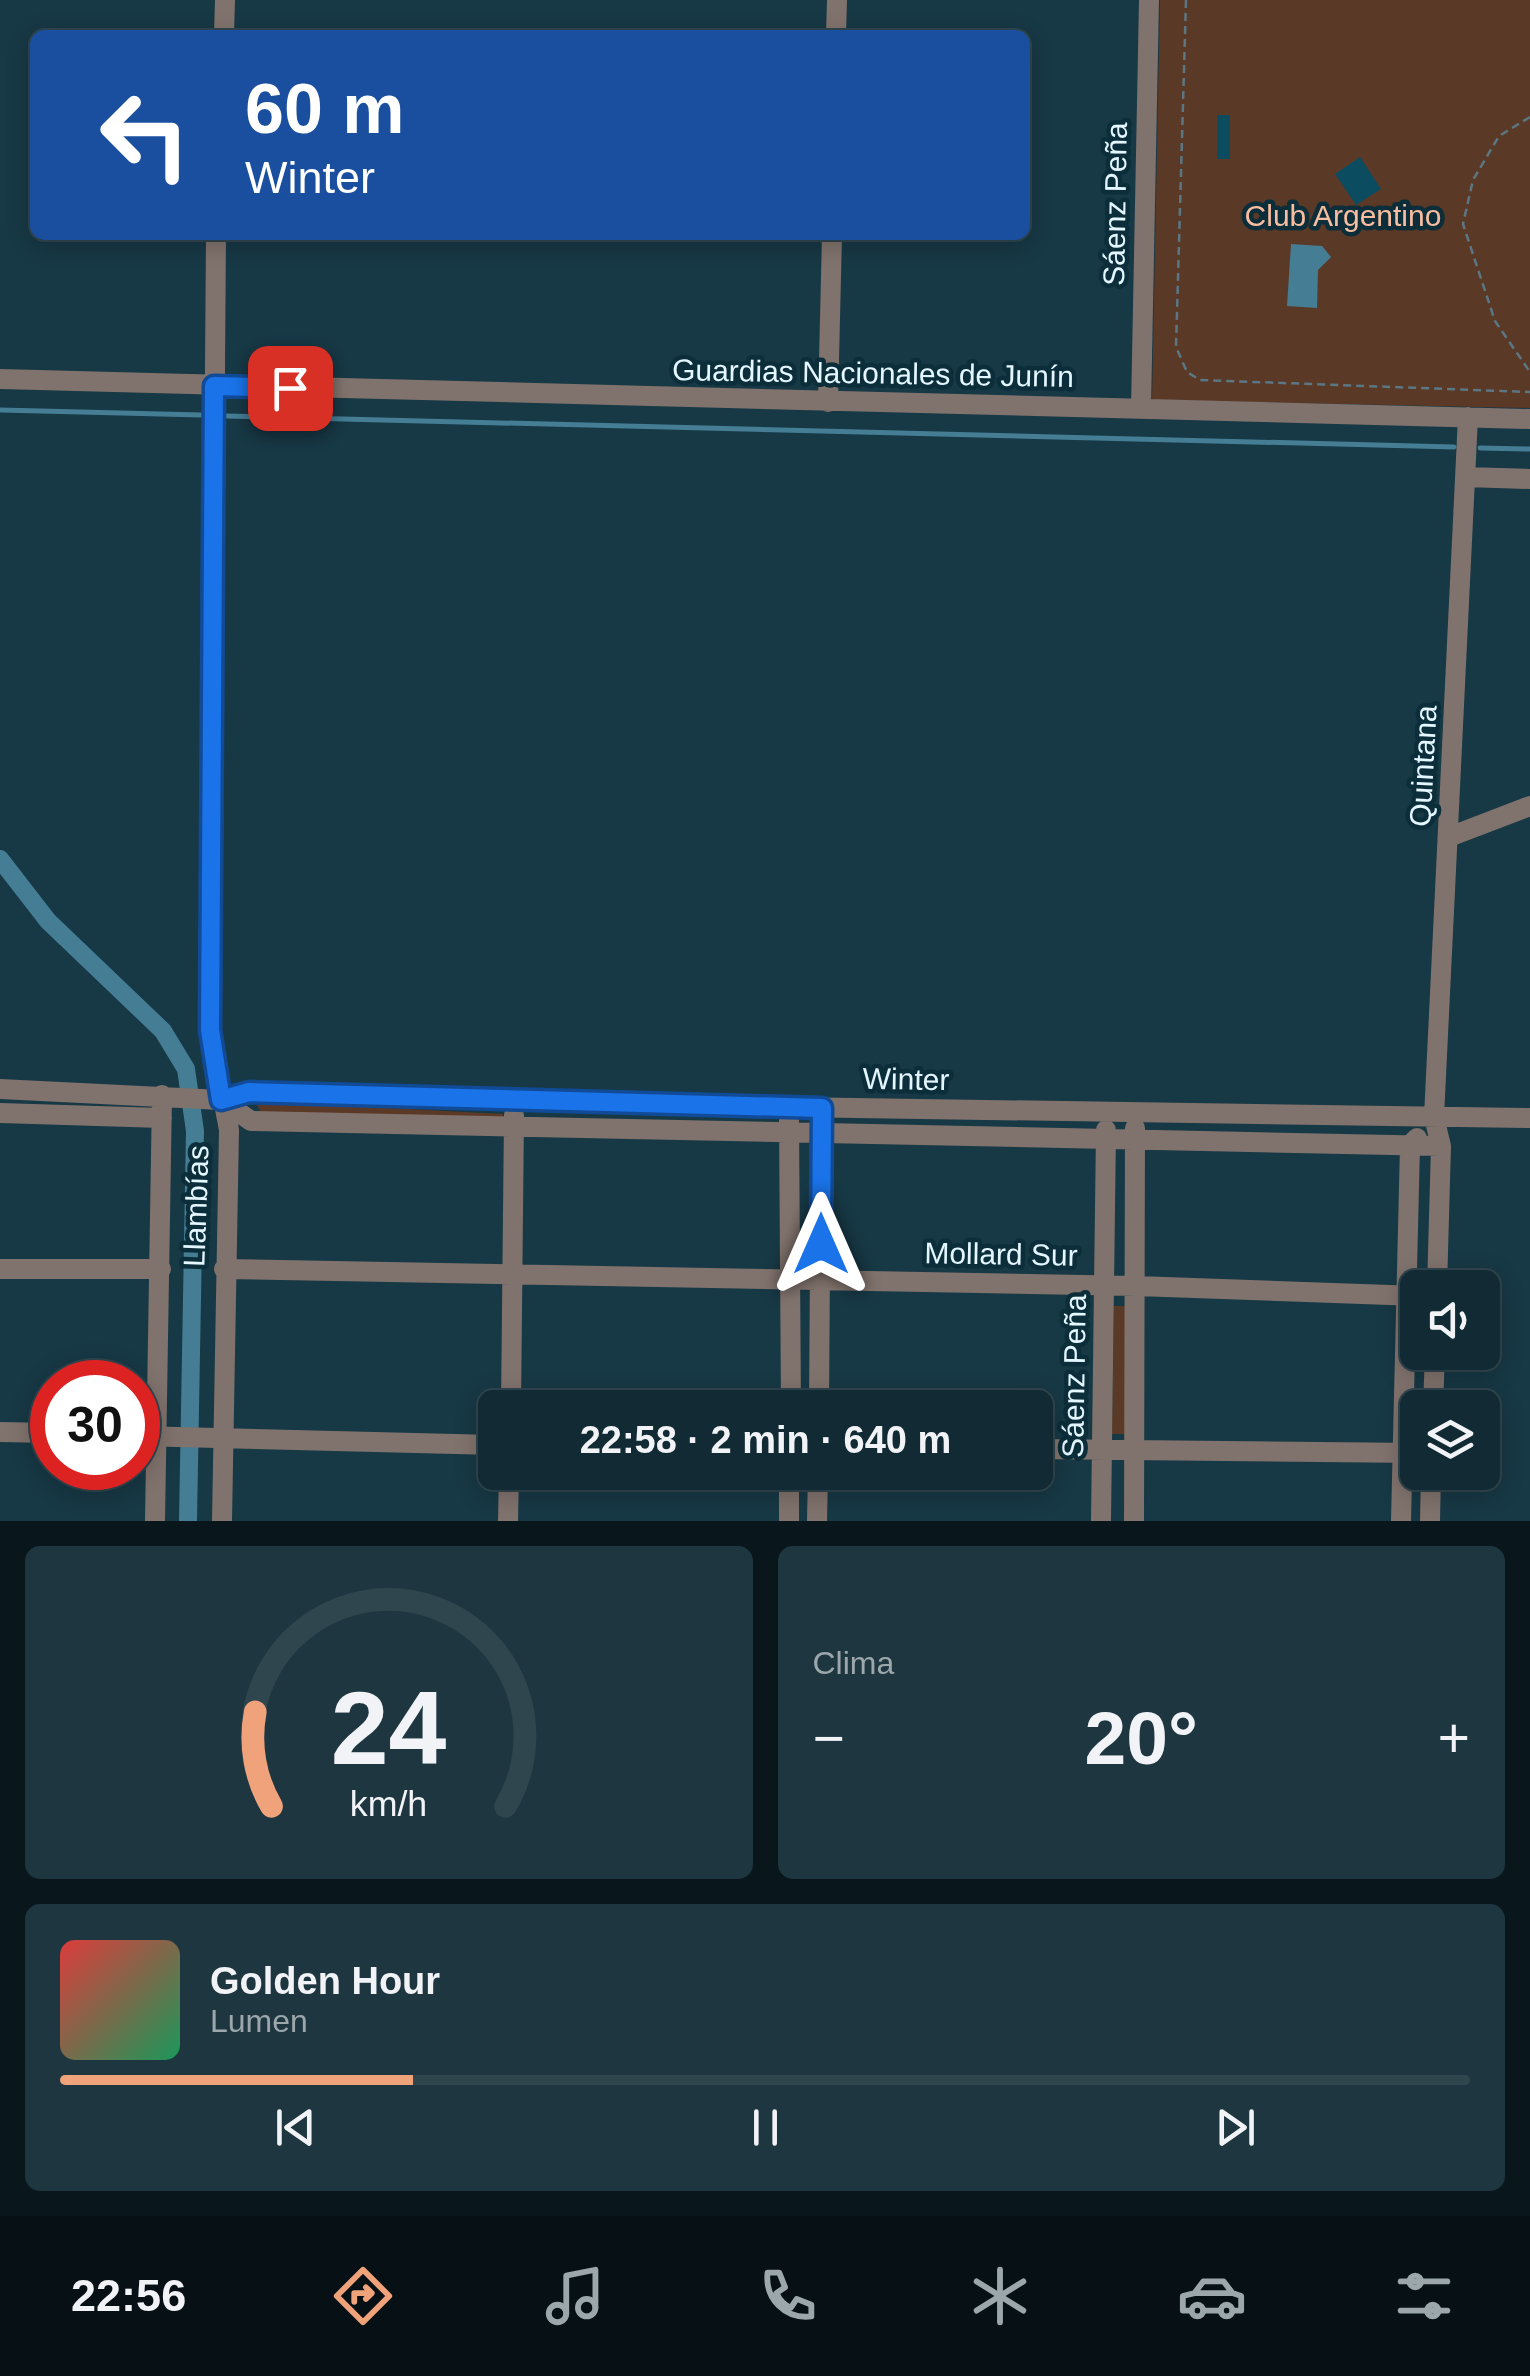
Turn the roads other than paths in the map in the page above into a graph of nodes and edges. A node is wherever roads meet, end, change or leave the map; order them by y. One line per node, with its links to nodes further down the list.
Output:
1 (225, 0): 4 (street)
2 (836, 0): 5 (street)
3 (1149, 0): 11 (street, Sáenz Peña)
4 (224, 30)
5 (836, 30)
6 (216, 240): 9 (street, Llambías)
7 (832, 240): 10 (street)
8 (0, 379): 9 (street, Guardias Nacionales de Junín)
9 (214, 386): 10 (street, Guardias Nacionales de Junín); 20 (street, Llambías)
10 (828, 402): 11 (street, Guardias Nacionales de Junín)
11 (1141, 410): 12 (street, Guardias Nacionales de Junín)
12 (1468, 417): 13 (street, Guardias Nacionales de Junín); 14 (street, Quintana)
13 (1530, 419)
14 (1466, 477): 15 (street); 17 (street, Quintana)
15 (1530, 479)
16 (1530, 806): 17 (street)
17 (1450, 836): 27 (street, Quintana)
18 (0, 1089): 19 (street, Winter)
19 (163, 1095): 20 (street, Winter); 28 (street, Llambías)
20 (214, 1100): 21 (street, Winter); 30 (street, Winter); 39 (street, Llambías)
21 (515, 1100): 22 (street, Winter); 30 (street)
22 (790, 1107): 23 (street, Winter); 31 (street)
23 (822, 1108): 24 (street, Winter); 32 (street)
24 (1107, 1113): 26 (street, Winter); 33 (street, Sáenz Peña)
25 (0, 1114): 28 (street)
26 (1136, 1114): 27 (street, Winter); 34 (street, Sáenz Peña)
27 (1434, 1117): 29 (street, Winter); 35 (street); 36 (street, Quintana)
28 (162, 1118): 38 (street, Llambías)
29 (1530, 1118)
30 (514, 1126): 31 (street, Winter); 42 (street)
31 (788, 1132): 32 (street, Winter); 43 (street)
32 (820, 1132): 33 (street, Winter); 44 (street)
33 (1105, 1140): 34 (street, Winter); 45 (street, Sáenz Peña)
34 (1134, 1140): 35 (street, Winter); 46 (street, Sáenz Peña)
35 (1410, 1145): 36 (street, Winter); 40 (street)
36 (1441, 1146): 41 (street, Quintana)
37 (0, 1269): 38 (street)
38 (161, 1269): 48 (street, Llambías)
39 (224, 1269): 42 (street, Mollard Sur); 55 (street, Llambías)
40 (1412, 1270)
41 (1438, 1270)
42 (514, 1275): 43 (street, Mollard Sur); 49 (street)
43 (793, 1280): 44 (street, Mollard Sur); 50 (street)
44 (821, 1281): 45 (street, Mollard Sur); 51 (street)
45 (1106, 1286): 46 (street, Mollard Sur); 58 (street, Sáenz Peña)
46 (1137, 1286): 47 (street, Mollard Sur); 59 (street, Sáenz Peña)
47 (1400, 1296)
48 (158, 1360)
49 (511, 1390)
50 (790, 1390)
51 (819, 1390)
52 (0, 1432): 53 (street)
53 (30, 1433)
54 (160, 1435): 55 (street)
55 (214, 1437): 56 (street); 68 (street, Llambías)
56 (478, 1445)
57 (1053, 1450): 58 (street)
58 (1102, 1450): 59 (street); 72 (street, Sáenz Peña)
59 (1136, 1450): 60 (street); 73 (street, Sáenz Peña)
60 (1400, 1453)
61 (155, 1490): 67 (street, Llambías)
62 (509, 1490): 69 (street)
63 (789, 1490): 70 (street)
64 (818, 1490): 71 (street)
65 (1405, 1490): 74 (street)
66 (1431, 1490): 75 (street)
67 (155, 1521)
68 (222, 1521)
69 (508, 1521)
70 (788, 1521)
71 (817, 1521)
72 (1101, 1521)
73 (1134, 1521)
74 (1401, 1521)
75 (1430, 1521)

